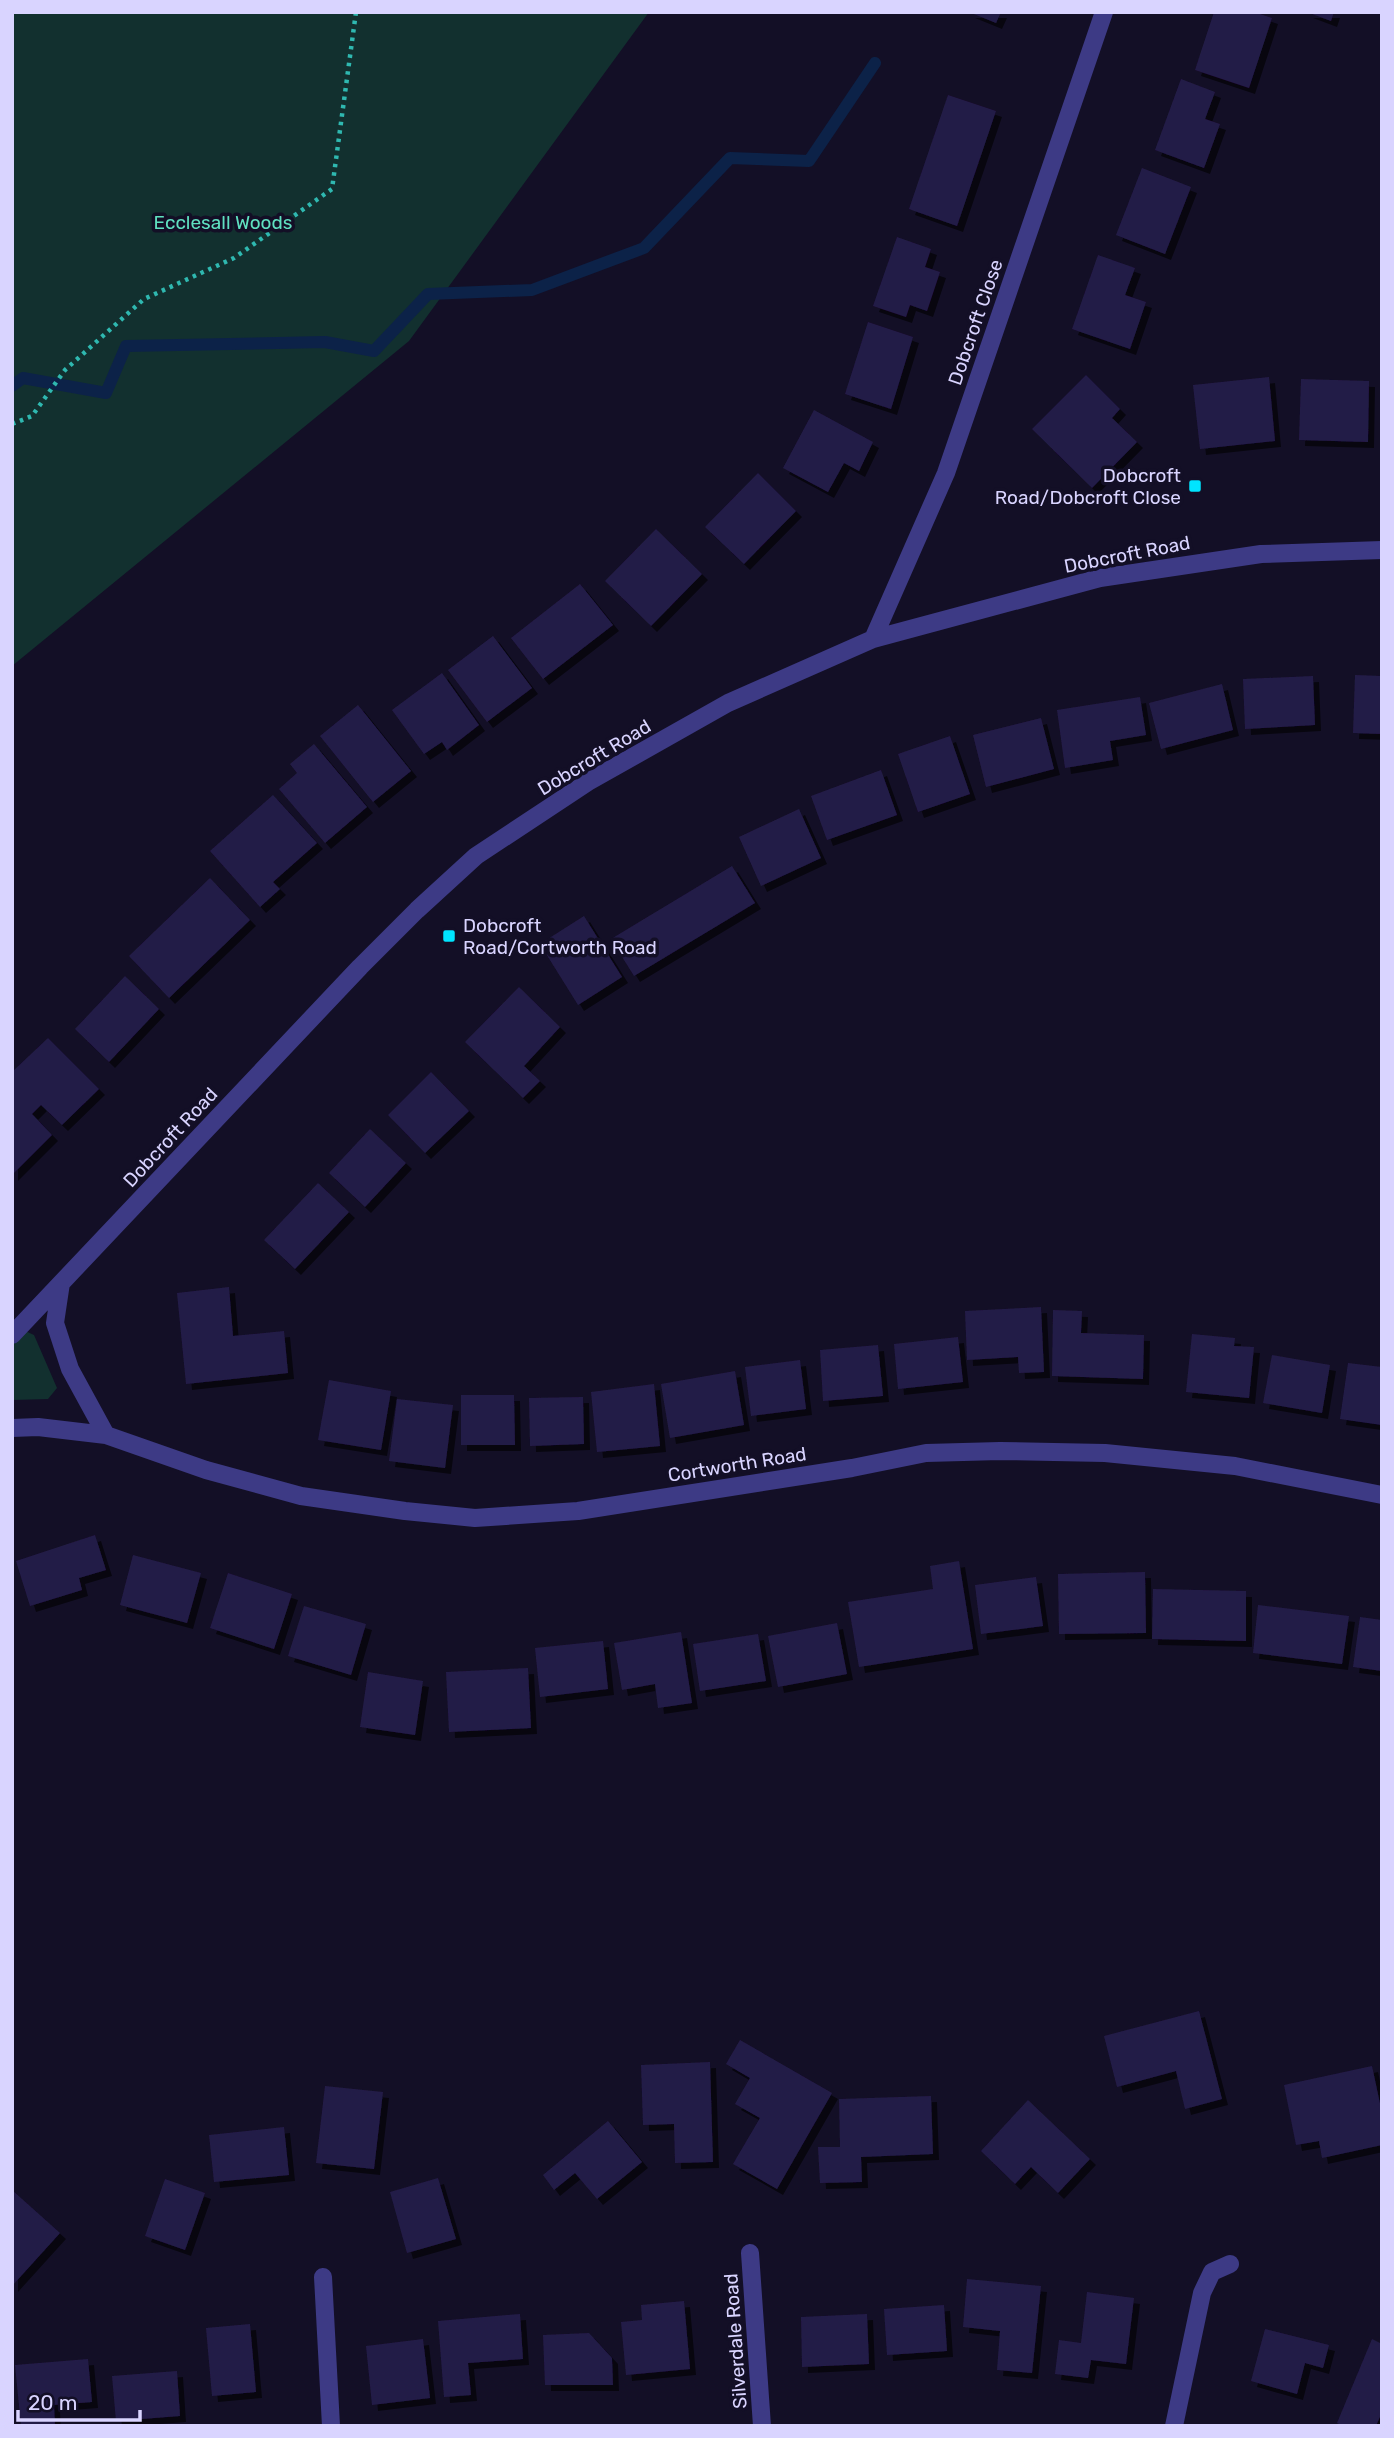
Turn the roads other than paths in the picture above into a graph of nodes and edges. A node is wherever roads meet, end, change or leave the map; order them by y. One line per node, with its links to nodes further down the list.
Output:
1 (1104, 12): 3 (street, Dobcroft Close)
2 (1382, 550): 3 (street, Dobcroft Road)
3 (873, 639): 4 (street, Dobcroft Road)
4 (61, 1283): 5 (street, Dobcroft Road); 7 (street)
5 (12, 1335)
6 (12, 1429): 7 (street, Cortworth Road)
7 (106, 1435): 8 (street, Cortworth Road)
8 (1382, 1495)
9 (750, 2253): 13 (street, Silverdale Road)
10 (1230, 2264): 14 (street)
11 (323, 2277): 12 (street)
12 (331, 2426)
13 (762, 2426)
14 (1174, 2426)

